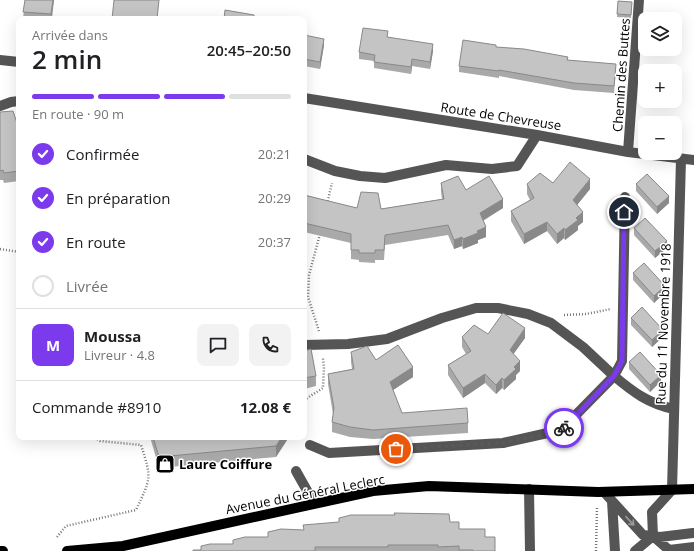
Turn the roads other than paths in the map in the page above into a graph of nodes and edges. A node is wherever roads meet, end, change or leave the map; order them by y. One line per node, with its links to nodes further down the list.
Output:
1 (639, 0): 8 (street, Chemin des Buttes)
2 (0, 60): 3 (street)
3 (16, 62)
4 (307, 98): 7 (street, Route de Chevreuse)
5 (16, 102): 6 (street)
6 (0, 106)
7 (537, 135): 8 (street, Route de Chevreuse); 11 (street)
8 (628, 152): 9 (street, Route de Chevreuse)
9 (638, 153)
10 (682, 159): 13 (street, Route de Chevreuse)
11 (307, 160)
12 (681, 160): 17 (street, Rue du 11 Novembre 1918)
13 (694, 160)
14 (625, 197): 16 (street)
15 (307, 344): 16 (street)
16 (614, 376): 17 (street); 18 (street)
17 (674, 409): 22 (street, Rue du 11 Novembre 1918)
18 (310, 446)
19 (296, 471): 25 (street)
20 (529, 489): 23 (main road, Avenue du Général Leclerc); 25 (main road, Avenue du Général Leclerc); 30 (street)
21 (694, 489): 22 (main road, Avenue du Général Leclerc)
22 (672, 490): 23 (main road, Avenue du Général Leclerc); 27 (street)
23 (601, 492): 24 (street)
24 (612, 501): 27 (street, one-way to 27); 31 (street)
25 (314, 503): 29 (main road, Avenue du Général Leclerc)
26 (693, 533): 27 (street)
27 (653, 536): 32 (street); 34 (street)
28 (694, 547): 34 (street)
29 (67, 551)
30 (530, 551)
31 (615, 551)
32 (635, 551)
33 (665, 551): 34 (street)
34 (669, 551)

